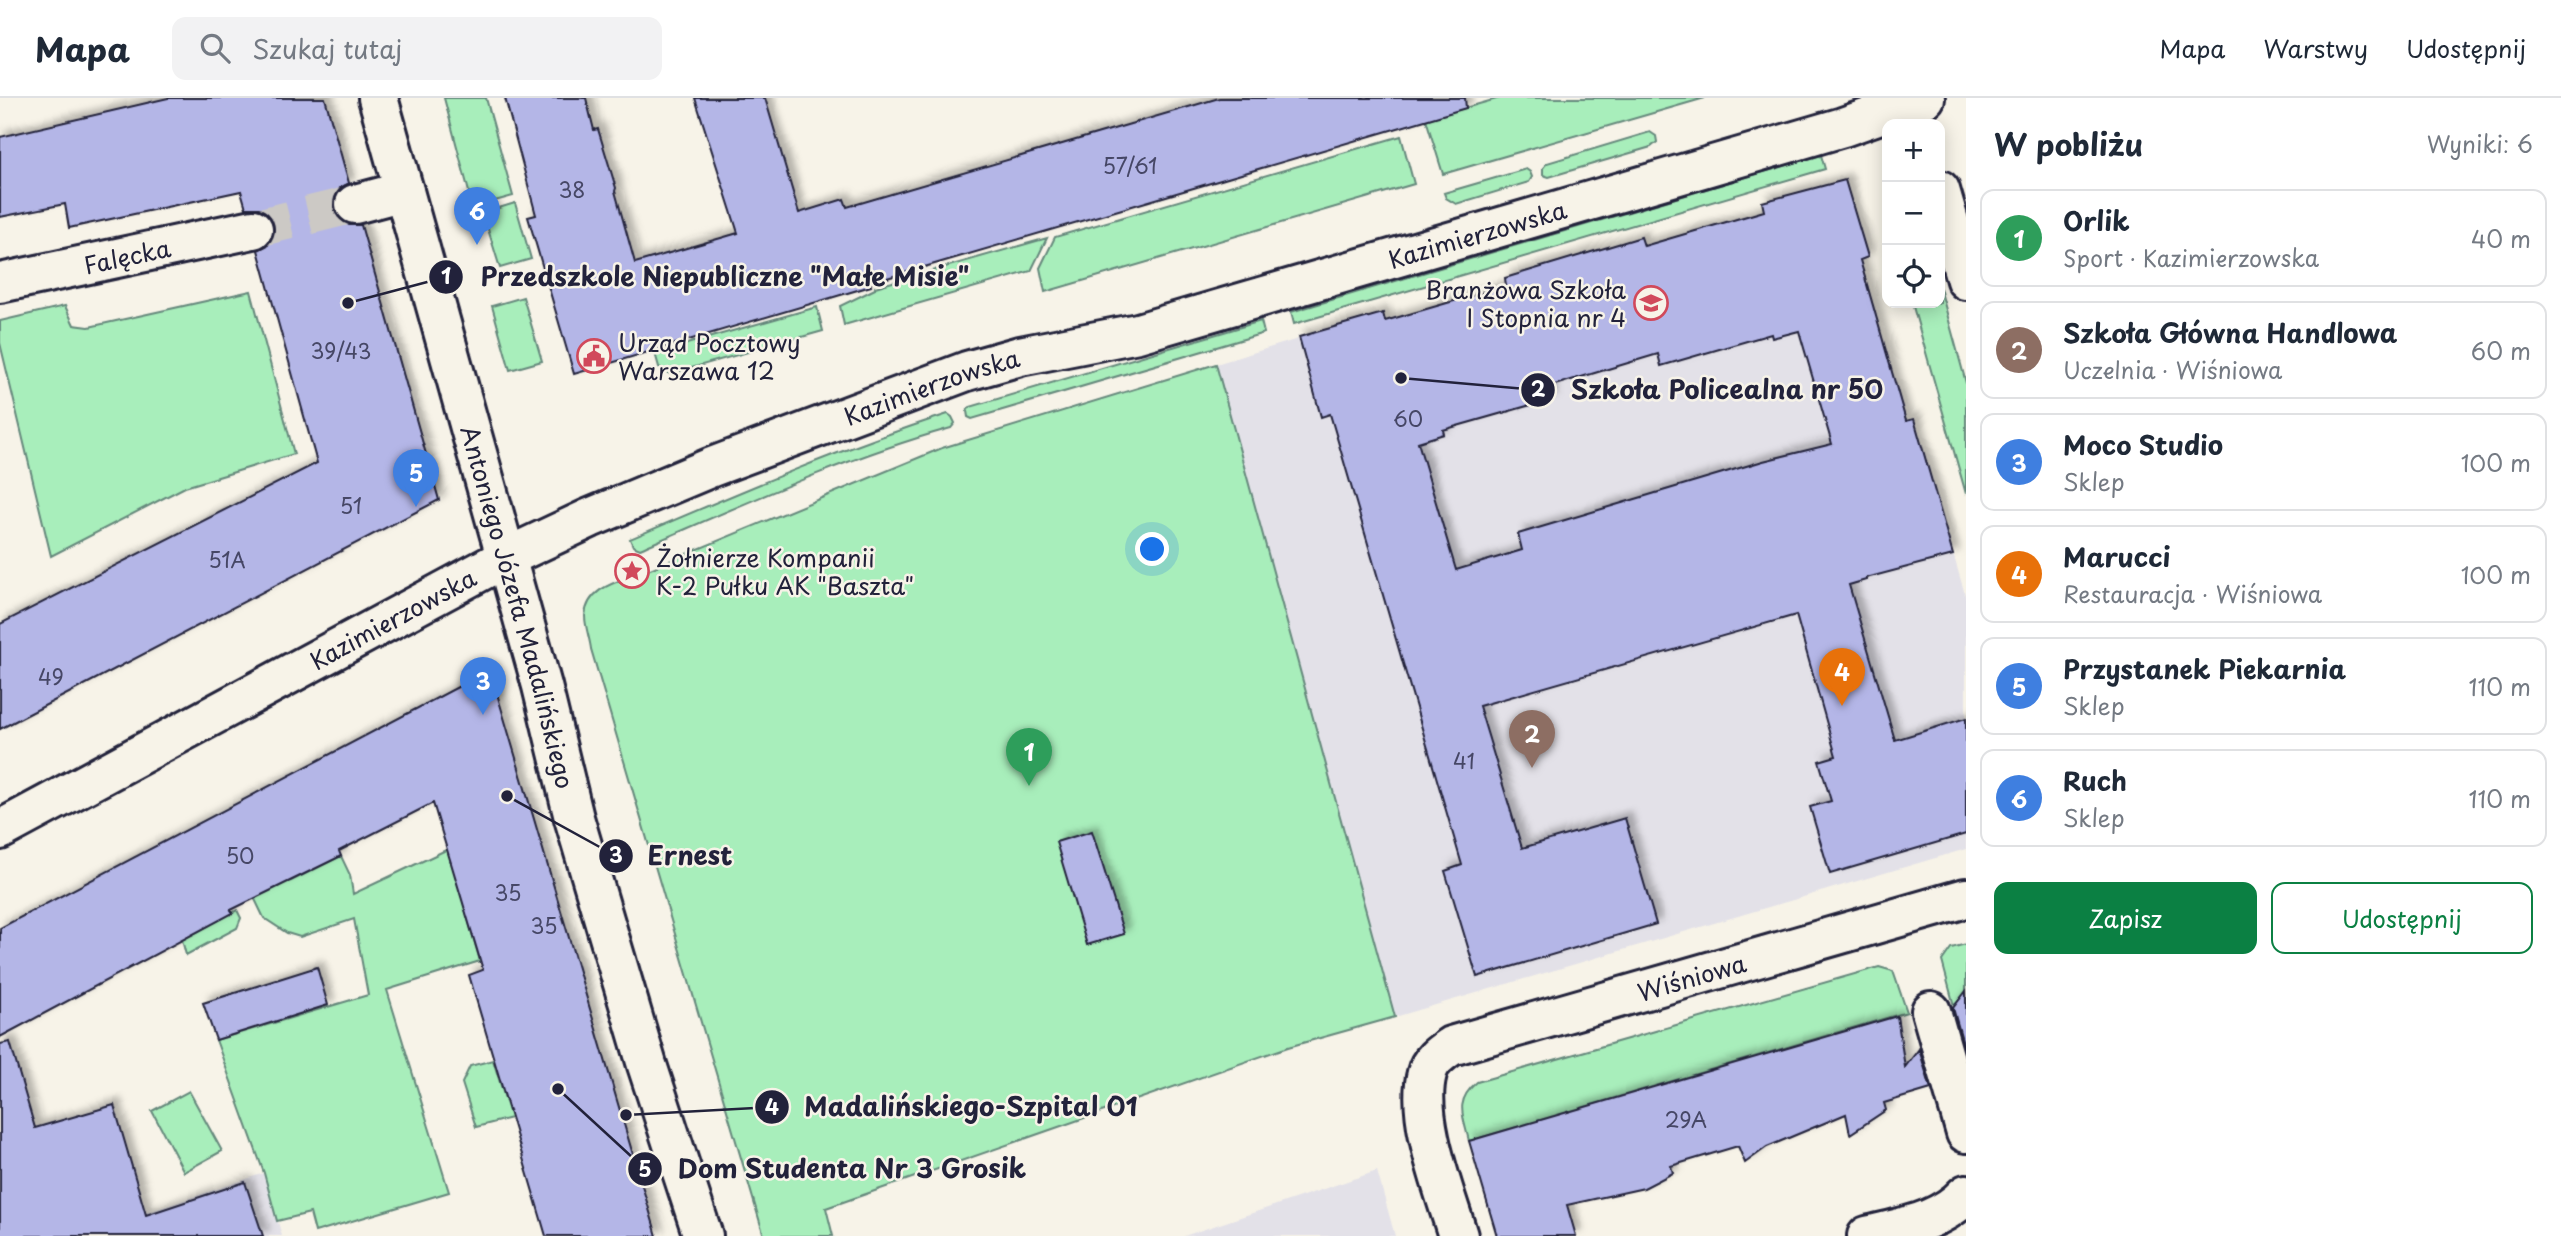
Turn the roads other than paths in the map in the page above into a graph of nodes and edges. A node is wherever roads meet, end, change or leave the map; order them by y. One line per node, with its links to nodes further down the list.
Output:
1 (378, 98): 3 (street, Antoniego Józefa Madalińskiego)
2 (1918, 105): 9 (street, Kazimierzowska)
3 (404, 191): 4 (street); 9 (street, Antoniego Józefa Madalińskiego)
4 (355, 204)
5 (1945, 208): 7 (street)
6 (253, 229): 8 (street, Falęcka)
7 (1966, 281)
8 (0, 283)
9 (506, 557): 10 (street, Kazimierzowska); 15 (street, Antoniego Józefa Madalińskiego)
10 (0, 831)
11 (1966, 898): 16 (street, Wiśniowa)
12 (1931, 1011): 13 (street)
13 (1966, 1133)
14 (1966, 1194): 17 (street)
15 (703, 1236)
16 (1458, 1236)
17 (1867, 1236)

